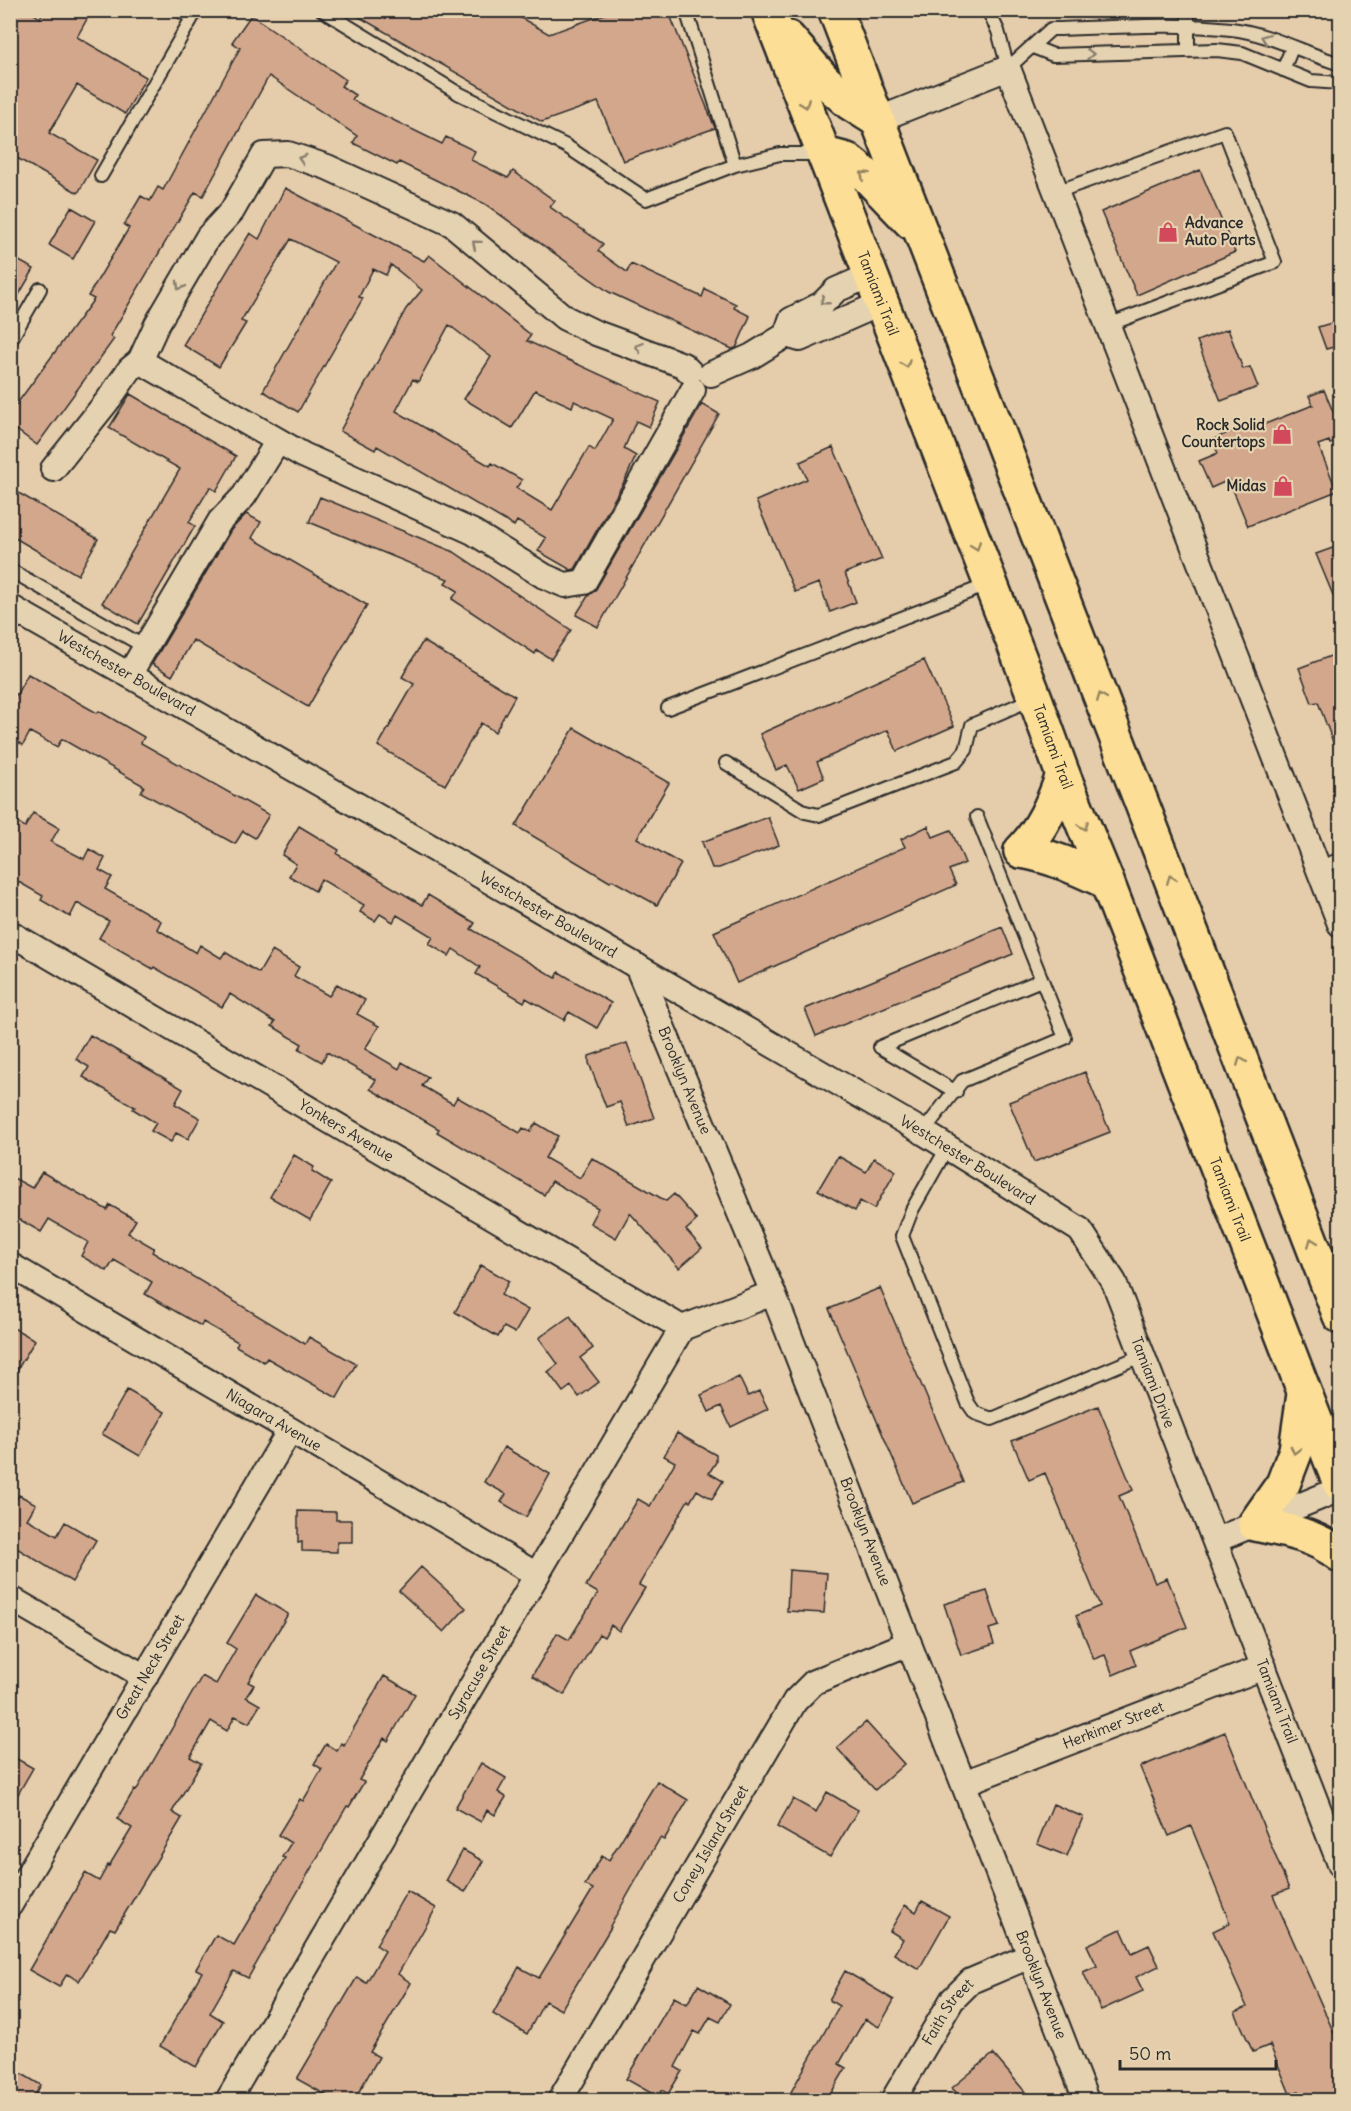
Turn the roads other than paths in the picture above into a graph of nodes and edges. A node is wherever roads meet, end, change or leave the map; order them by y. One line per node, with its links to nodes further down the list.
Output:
1 (179, 10): 19 (lane)
2 (322, 10): 18 (lane)
3 (686, 10): 18 (lane)
4 (835, 10): 16 (main road)
5 (988, 10): 13 (lane)
6 (1191, 10): 8 (lane)
7 (771, 16): 16 (main road); 17 (main road, Tamiami Trail, one-way to 17)
8 (1187, 27): 9 (lane); 10 (lane, one-way to 8); 11 (lane)
9 (1033, 47): 11 (lane, one-way to 11); 13 (lane)
10 (1292, 48): 12 (lane); 14 (lane)
11 (1188, 51): 14 (lane)
12 (1341, 64)
13 (1008, 68): 16 (street); 20 (street)
14 (1283, 70): 15 (lane)
15 (1341, 84)
16 (877, 120): 21 (main road)
17 (824, 154): 18 (lane); 21 (main road, one-way to 17); 23 (main road, Tamiami Trail)
18 (735, 165)
19 (101, 176)
20 (1056, 192): 24 (street); 24 (lane)
21 (920, 231): 53 (main road, one-way to 21)
22 (40, 289): 25 (lane)
23 (876, 289): 27 (street); 31 (main road, Tamiami Trail, one-way to 31)
24 (1107, 325): 41 (street)
25 (10, 341)
26 (140, 361): 27 (street, one-way to 26); 28 (street); 29 (street)
27 (698, 379): 28 (street)
28 (278, 441): 33 (street)
29 (52, 469)
30 (10, 570): 33 (lane)
31 (991, 584): 35 (main road, Tamiami Trail); 36 (lane)
32 (10, 607): 34 (street, Westchester Boulevard)
33 (145, 647): 34 (street)
34 (129, 675): 45 (street, Westchester Boulevard)
35 (1035, 698): 37 (lane); 38 (main road, Tamiami Trail)
36 (668, 708)
37 (726, 763)
38 (1063, 775): 40 (main road); 42 (main road, Tamiami Trail, one-way to 42)
39 (977, 817): 40 (lane)
40 (1008, 856): 42 (main road); 46 (lane)
41 (1330, 863): 43 (street)
42 (1107, 882): 56 (main road, Tamiami Trail)
43 (1341, 924)
44 (10, 933): 54 (street, Yonkers Avenue)
45 (637, 966): 48 (street, Westchester Boulevard); 52 (street, Brooklyn Avenue)
46 (1041, 980): 47 (lane); 47 (lane)
47 (956, 1092): 48 (lane)
48 (923, 1132): 49 (street, Westchester Boulevard)
49 (947, 1148): 50 (street, Westchester Boulevard); 55 (lane)
50 (1080, 1230): 55 (street, Tamiami Drive)
51 (10, 1265): 57 (street, Niagara Avenue)
52 (773, 1293): 54 (street); 64 (street, Brooklyn Avenue)
53 (1341, 1317)
54 (682, 1328): 62 (street, Syracuse Street)
55 (1143, 1355): 60 (street, Tamiami Drive)
56 (1305, 1392): 58 (main road, Tamiami Trail); 59 (main road, one-way to 59)
57 (290, 1430): 62 (street, Niagara Avenue); 66 (street, Great Neck Street)
58 (1341, 1487): 59 (street)
59 (1255, 1524): 60 (street); 61 (main road)
60 (1216, 1540): 65 (street, Tamiami Trail)
61 (1341, 1555)
62 (537, 1575): 71 (street, Syracuse Street)
63 (10, 1598): 66 (street)
64 (909, 1643): 67 (street, Brooklyn Avenue); 72 (street, Coney Island Street)
65 (1264, 1667): 67 (street, Herkimer Street); 68 (street, Tamiami Trail)
66 (145, 1677): 69 (street, Great Neck Street)
67 (964, 1784): 70 (street, Brooklyn Avenue)
68 (1341, 1864)
69 (10, 1905)
70 (1030, 1956): 73 (street, Faith Street); 74 (street, Brooklyn Avenue)
71 (228, 2100)
72 (560, 2100)
73 (893, 2100)
74 (1086, 2100)

